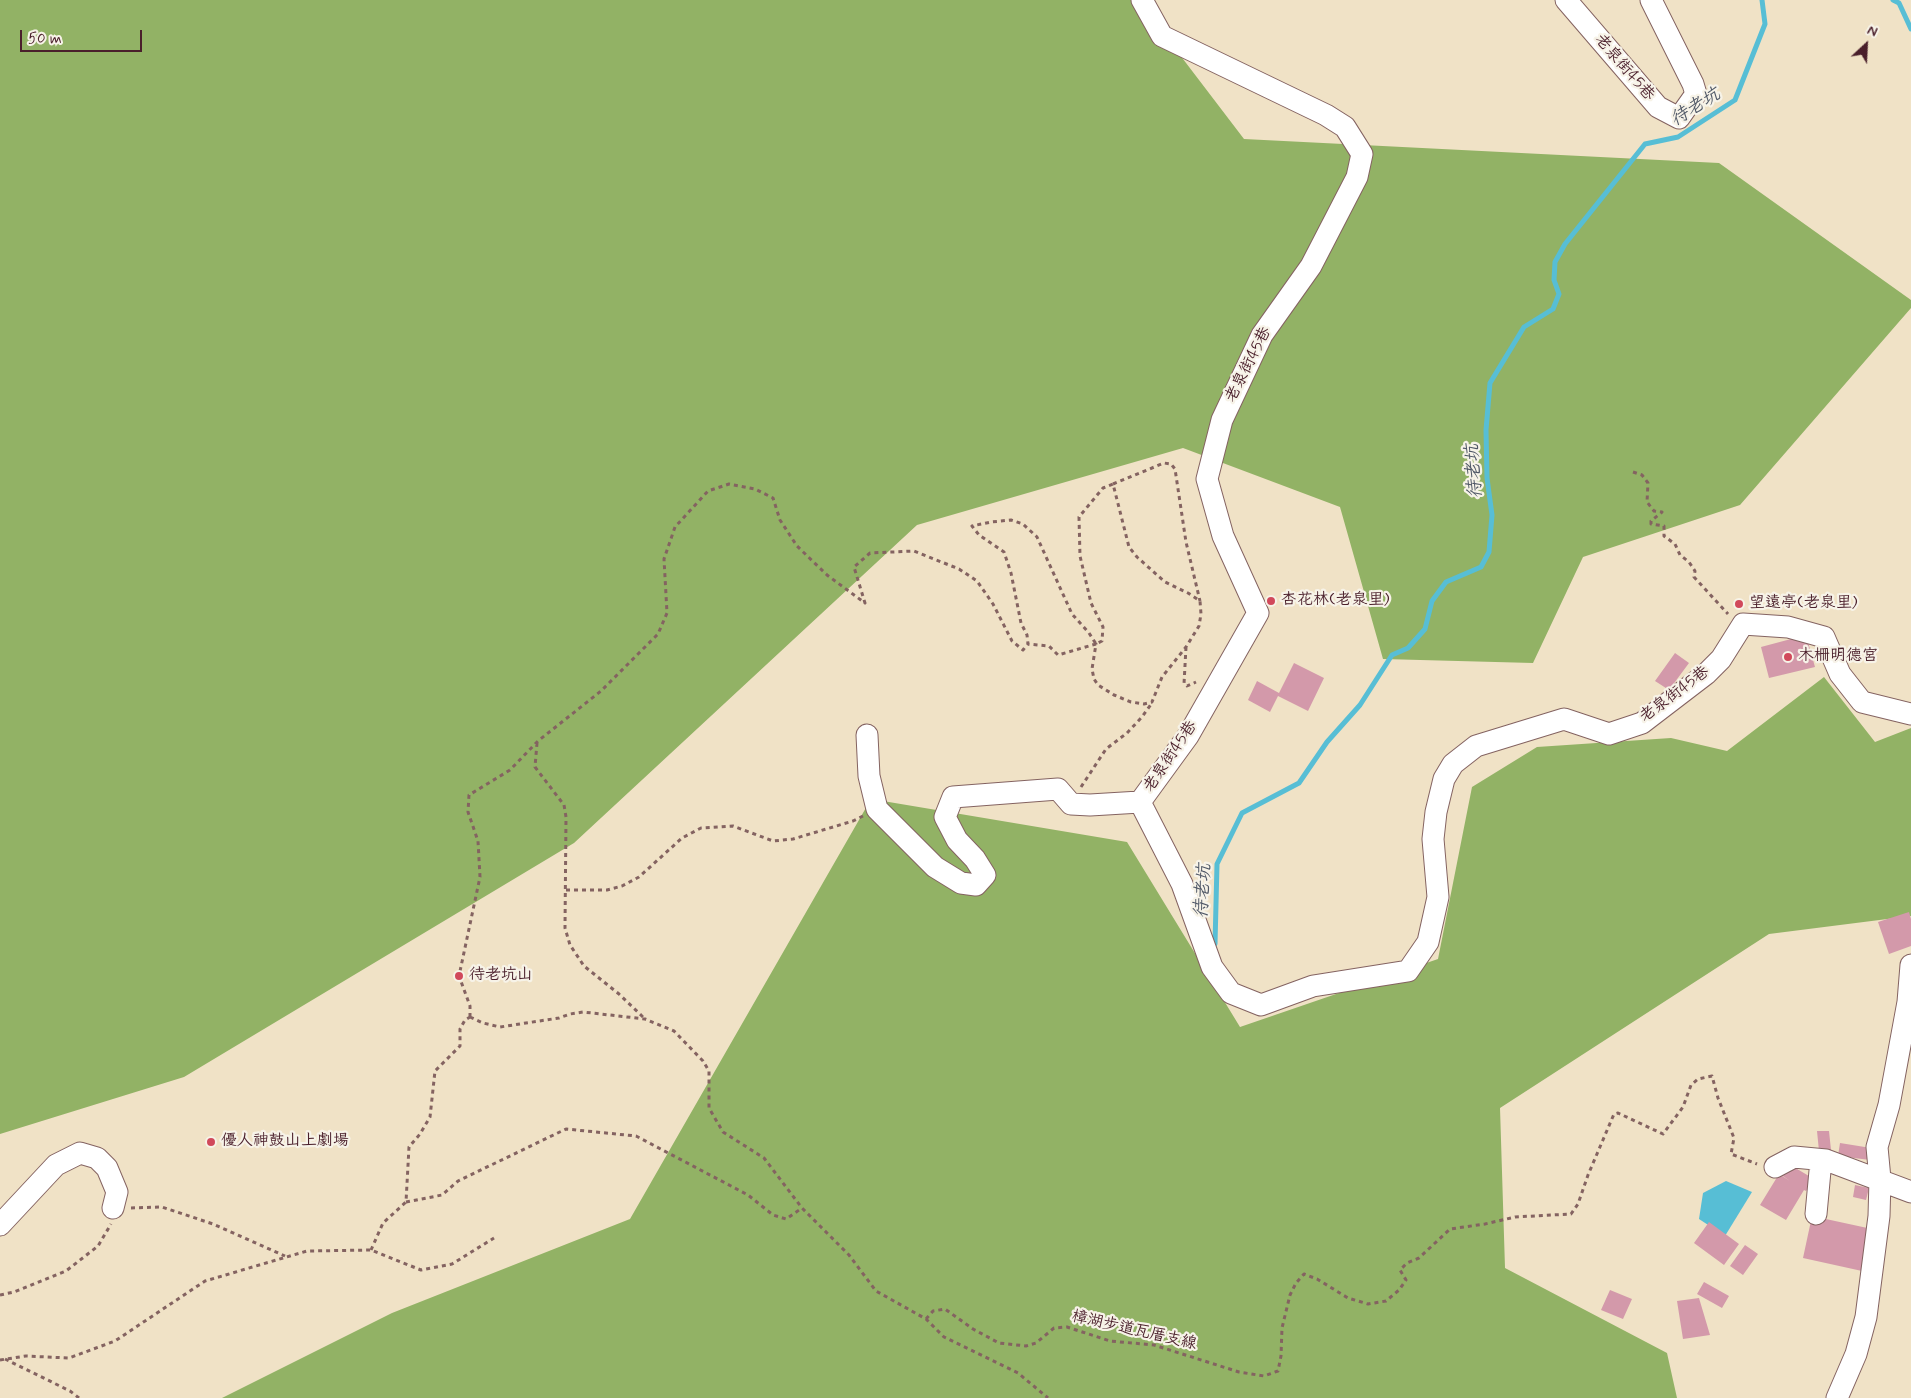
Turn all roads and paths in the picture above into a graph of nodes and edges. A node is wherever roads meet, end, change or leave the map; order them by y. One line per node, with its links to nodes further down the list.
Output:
1 (1142, 0): 11 (street, 老泉街45巷)
2 (1566, 0): 3 (street, 老泉街45巷)
3 (1651, 0)
4 (1633, 472): 7 (path)
5 (1113, 484): 6 (path); 6 (path); 9 (path)
6 (1200, 601): 10 (path)
7 (1744, 624): 13 (street); 16 (street, 老泉街45巷)
8 (1028, 644): 9 (path); 9 (path); 15 (path)
9 (1096, 644): 12 (path)
10 (1186, 647): 11 (path); 12 (path)
11 (1221, 677): 16 (street, 老泉街45巷)
12 (1152, 702): 17 (path)
13 (1911, 714)
14 (867, 735): 18 (street)
15 (537, 743): 19 (path); 21 (path)
16 (1140, 802): 17 (street)
17 (1071, 804): 18 (street)
18 (877, 809): 19 (path)
19 (566, 890): 22 (path)
20 (1911, 965): 25 (street)
21 (470, 1017): 22 (path); 27 (path)
22 (645, 1019): 29 (path)
23 (1821, 1160): 24 (street); 25 (street); 30 (street)
24 (1775, 1167): 36 (path, 樟湖步道瓦厝支線)
25 (1880, 1179): 26 (street); 40 (street)
26 (1911, 1192)
27 (406, 1202): 29 (path); 33 (path)
28 (114, 1208): 31 (street); 34 (path); 35 (path)
29 (802, 1208): 36 (path)
30 (1816, 1214)
31 (0, 1225)
32 (494, 1238): 33 (path)
33 (371, 1250): 34 (path)
34 (286, 1257): 37 (path)
35 (0, 1295)
36 (926, 1318): 39 (path)
37 (2, 1359): 38 (path)
38 (80, 1398)
39 (1048, 1398)
40 (1837, 1398)

